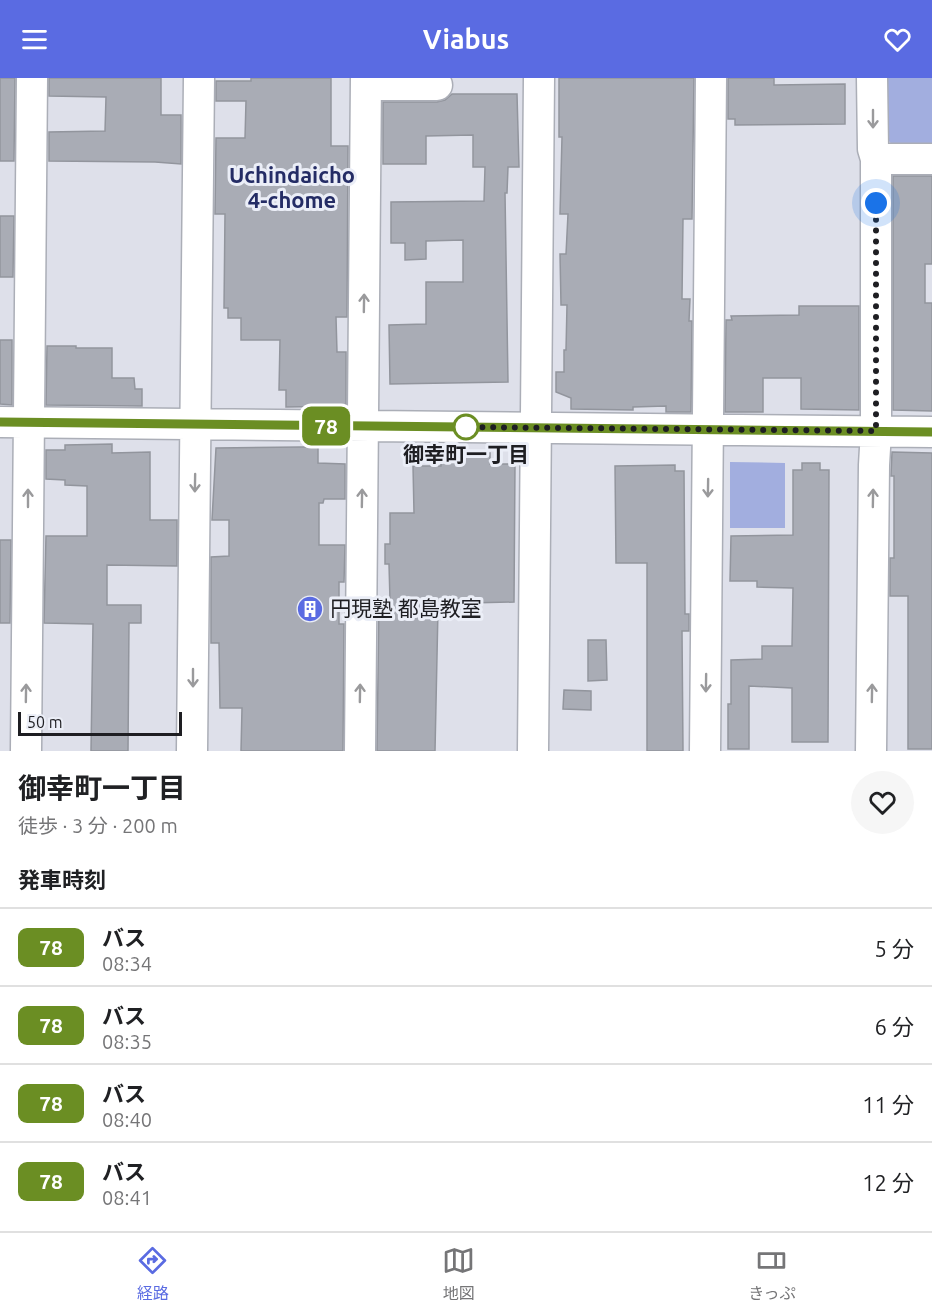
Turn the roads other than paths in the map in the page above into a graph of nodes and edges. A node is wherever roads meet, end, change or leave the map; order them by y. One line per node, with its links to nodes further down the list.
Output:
1 (32, 78): 10 (street)
2 (199, 78): 11 (street)
3 (539, 78): 13 (street)
4 (711, 78): 14 (street)
5 (872, 78): 8 (street, one-way to 8)
6 (366, 82): 7 (street); 12 (street, one-way to 6)
7 (437, 85)
8 (876, 159): 9 (street); 15 (street)
9 (932, 159)
10 (14, 423): 11 (street); 17 (street, one-way to 10)
11 (195, 424): 12 (street); 18 (street, one-way to 18)
12 (363, 426): 13 (street); 19 (street, one-way to 12)
13 (536, 428): 14 (street); 20 (street)
14 (708, 429): 15 (street); 21 (street, one-way to 21)
15 (876, 431): 16 (street); 22 (street, one-way to 15)
16 (932, 432)
17 (26, 751)
18 (192, 751)
19 (360, 751)
20 (533, 751)
21 (705, 751)
22 (871, 751)

